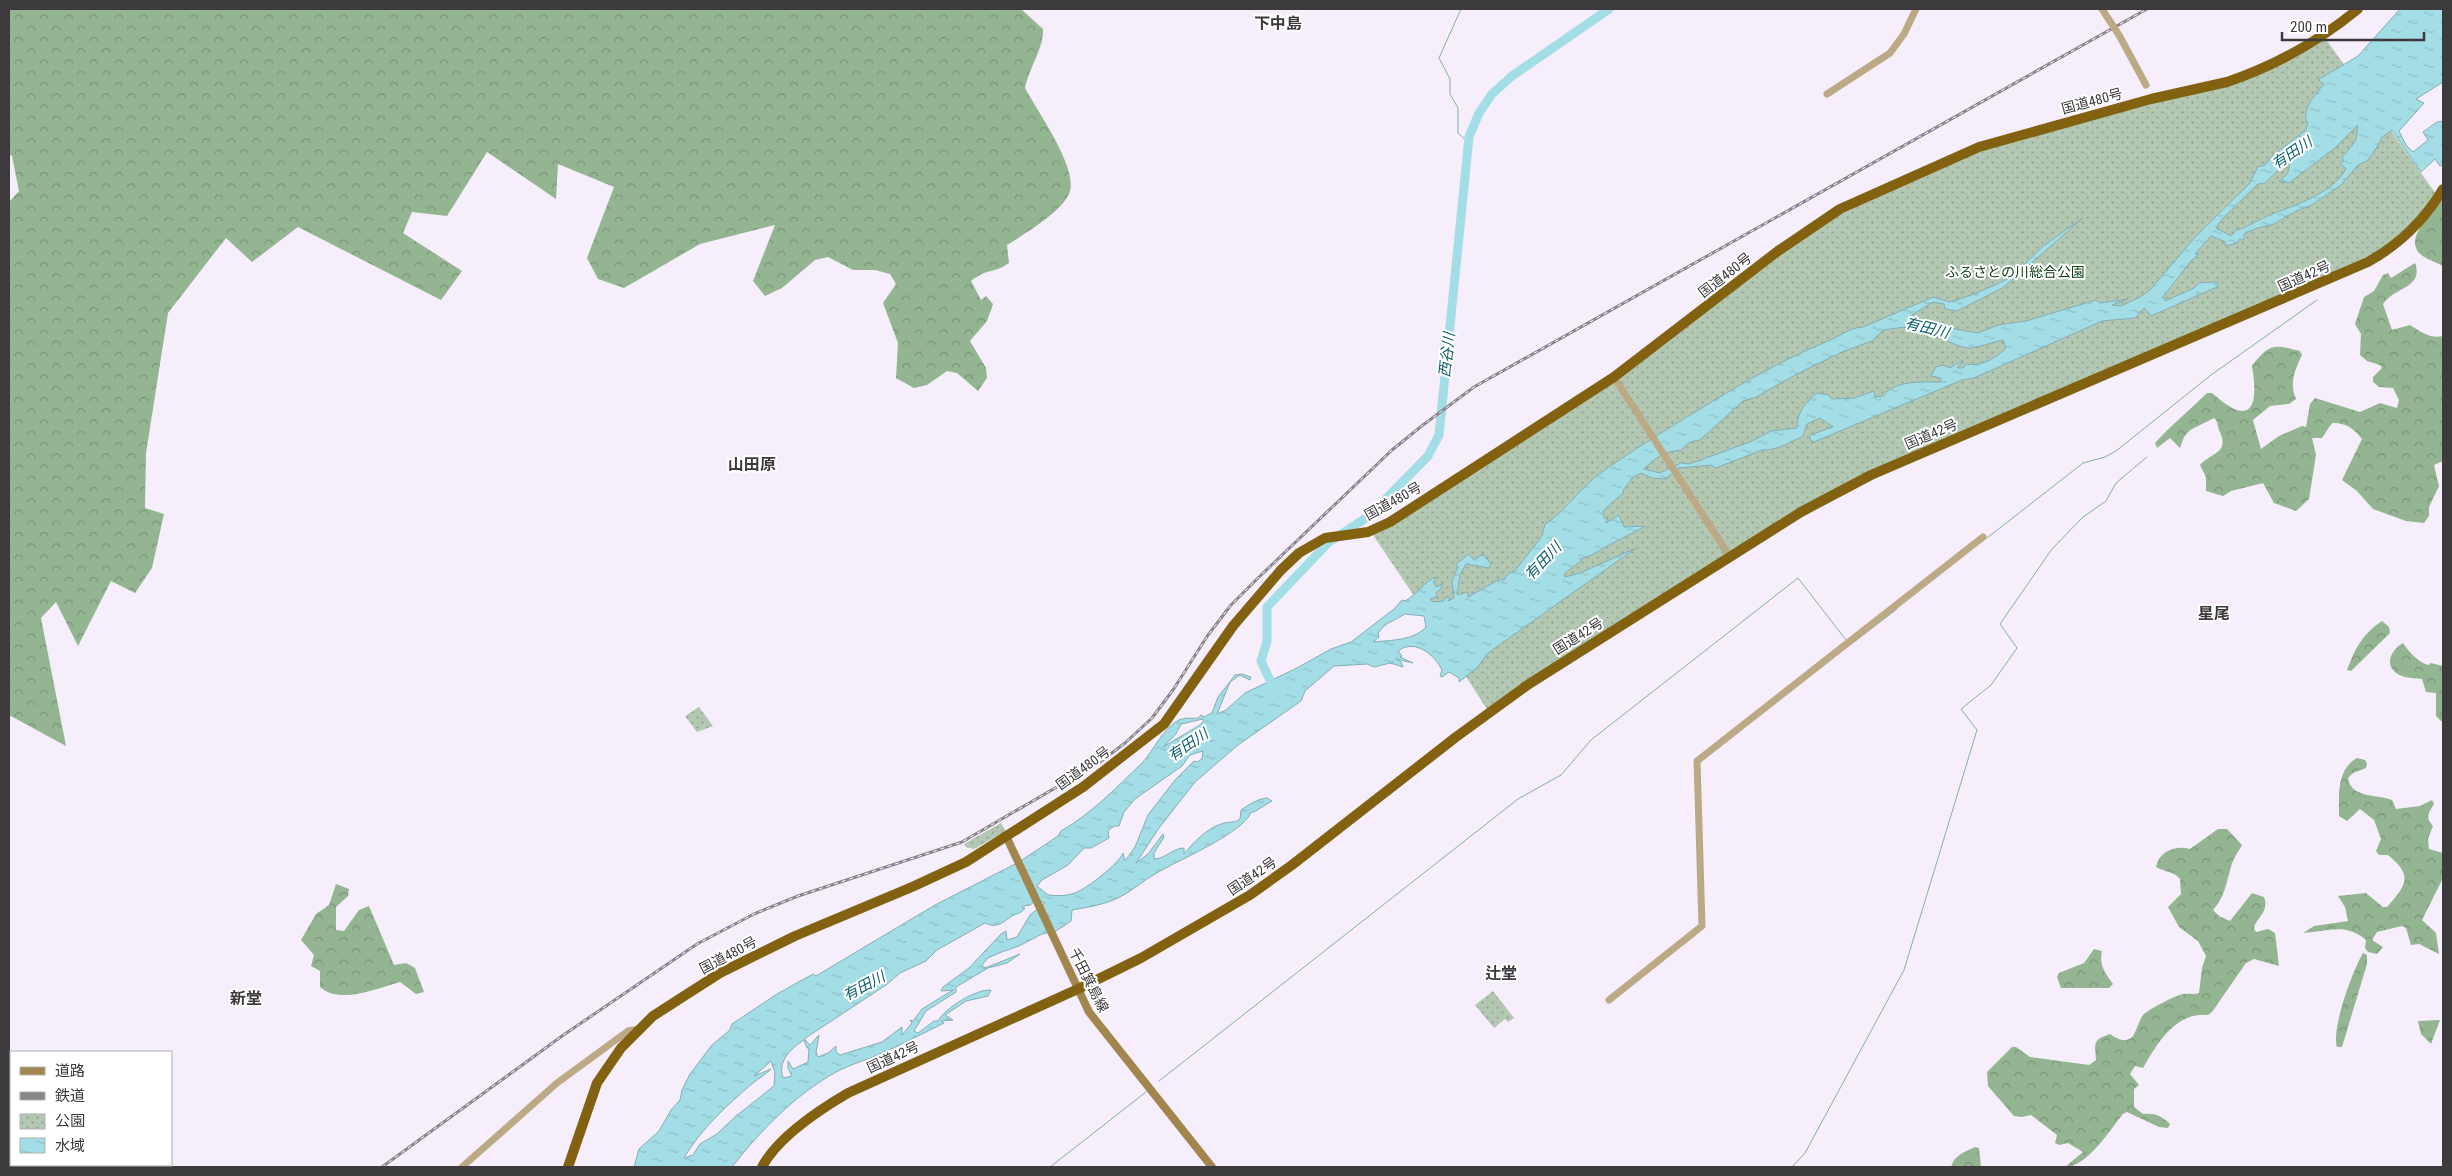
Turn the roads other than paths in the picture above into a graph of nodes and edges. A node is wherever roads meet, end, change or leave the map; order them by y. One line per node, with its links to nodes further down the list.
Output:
1 (1916, 9): 4 (street)
2 (2102, 9): 5 (street, bridge)
3 (2358, 9): 5 (highway, 国道480号)
4 (1827, 94)
5 (2151, 99): 7 (highway, 国道480号)
6 (2443, 189): 9 (highway, 国道42号)
7 (1616, 380): 9 (street); 10 (highway, 国道480号)
8 (1983, 537): 12 (street)
9 (1728, 555): 11 (highway, 国道42号)
10 (1008, 838): 11 (main road, 千田箕島線); 13 (highway, 国道480号)
11 (1077, 986): 16 (highway, 国道42号); 17 (main road, 千田箕島線)
12 (1609, 1000)
13 (638, 1029): 14 (street); 15 (highway, 国道480号)
14 (462, 1167)
15 (568, 1167)
16 (762, 1167)
17 (1212, 1167)

